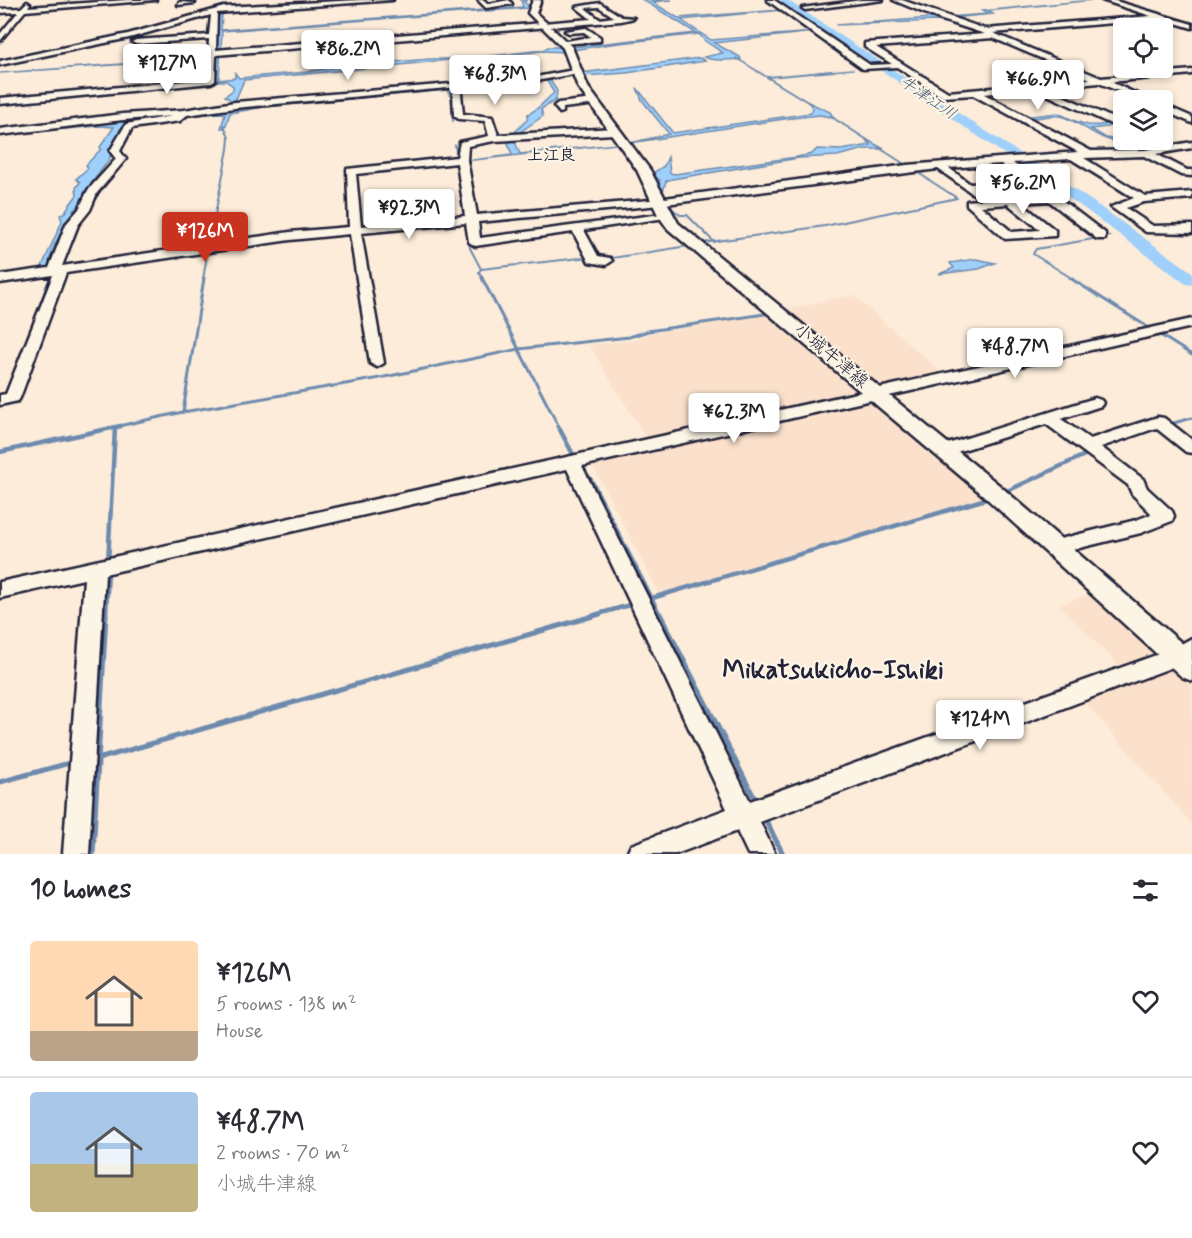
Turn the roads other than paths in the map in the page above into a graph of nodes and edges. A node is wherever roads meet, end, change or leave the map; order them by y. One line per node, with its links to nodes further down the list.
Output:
1 (30, 0): 19 (street)
2 (153, 0): 19 (street)
3 (260, 0): 21 (street)
4 (390, 0): 13 (street)
5 (481, 0): 6 (street)
6 (506, 0)
7 (770, 0): 42 (street)
8 (880, 0): 18 (street)
9 (896, 0): 33 (street)
10 (1105, 0): 23 (street)
11 (234, 1): 12 (street)
12 (225, 2)
13 (320, 2): 14 (street)
14 (295, 3): 21 (street)
15 (206, 4): 38 (street)
16 (191, 5): 17 (street)
17 (179, 6)
18 (806, 8)
19 (24, 9): 20 (street); 32 (street)
20 (0, 10)
21 (214, 11): 29 (street); 34 (street)
22 (562, 14): 28 (street)
23 (1162, 17): 30 (street); 33 (street)
24 (631, 18): 25 (street)
25 (621, 19): 26 (street); 26 (street)
26 (598, 21): 28 (street)
27 (201, 22): 29 (street)
28 (545, 22): 31 (street); 39 (street); 43 (main road, 小城牛津線)
29 (175, 23): 36 (street)
30 (1192, 26)
31 (493, 27)
32 (3, 31): 35 (street)
33 (987, 34): 42 (street); 45 (street)
34 (213, 37): 36 (street); 39 (street)
35 (0, 39)
36 (98, 43): 38 (street)
37 (9, 51): 38 (street)
38 (37, 52): 40 (street); 41 (street)
39 (212, 56): 46 (street)
40 (0, 59)
41 (0, 63)
42 (894, 63): 51 (street)
43 (576, 71): 47 (street); 53 (main road, 小城牛津線)
44 (1192, 72): 45 (street)
45 (1097, 81): 48 (street); 49 (street)
46 (184, 83): 50 (street); 52 (street)
47 (462, 85): 57 (street); 62 (street)
48 (1035, 87): 51 (street); 59 (street)
49 (1120, 90)
50 (181, 93)
51 (975, 93): 67 (street)
52 (0, 101)
53 (594, 102): 55 (street); 60 (main road, 小城牛津線)
54 (179, 103): 57 (street)
55 (560, 110)
56 (1173, 112): 58 (street)
57 (182, 114): 61 (street); 88 (street)
58 (1192, 120)
59 (1113, 123)
60 (614, 131): 62 (street); 81 (main road, 小城牛津線)
61 (0, 132)
62 (494, 138): 70 (street)
63 (1192, 145): 64 (street)
64 (1173, 149)
65 (1166, 150): 66 (street)
66 (1145, 153): 67 (street); 73 (street)
67 (1092, 154): 68 (street)
68 (1072, 155): 69 (street); 78 (street)
69 (1002, 160): 71 (street); 77 (street)
70 (457, 161): 82 (street); 85 (street)
71 (976, 162): 72 (street); 74 (street)
72 (939, 165): 74 (street); 81 (street)
73 (1189, 173): 75 (street)
74 (968, 187): 80 (street)
75 (1192, 188)
76 (1192, 195): 78 (street)
77 (1050, 198): 79 (street); 86 (street)
78 (1143, 199): 84 (street)
79 (1011, 201): 80 (street); 80 (street)
80 (987, 202)
81 (664, 204): 82 (street); 83 (street); 92 (main road, 小城牛津線)
82 (466, 220): 83 (street); 85 (street)
83 (576, 228): 87 (street)
84 (1192, 229)
85 (355, 230): 88 (street); 91 (street)
86 (1101, 236)
87 (597, 259)
88 (51, 272): 89 (street); 93 (street)
89 (0, 279)
90 (1192, 323): 92 (street)
91 (377, 363)
92 (874, 393): 98 (main road, 小城牛津線); 99 (street)
93 (6, 399)
94 (1095, 403): 95 (street)
95 (1049, 418): 97 (street); 98 (street)
96 (1192, 448): 97 (street)
97 (1093, 450): 100 (street)
98 (944, 451): 100 (main road, 小城牛津線)
99 (578, 461): 101 (street); 104 (street)
100 (1055, 547): 103 (main road, 小城牛津線)
101 (103, 566): 102 (street); 105 (street)
102 (0, 590)
103 (1187, 657): 104 (street)
104 (743, 816): 106 (street); 107 (street)
105 (76, 854)
106 (640, 854)
107 (762, 854)

